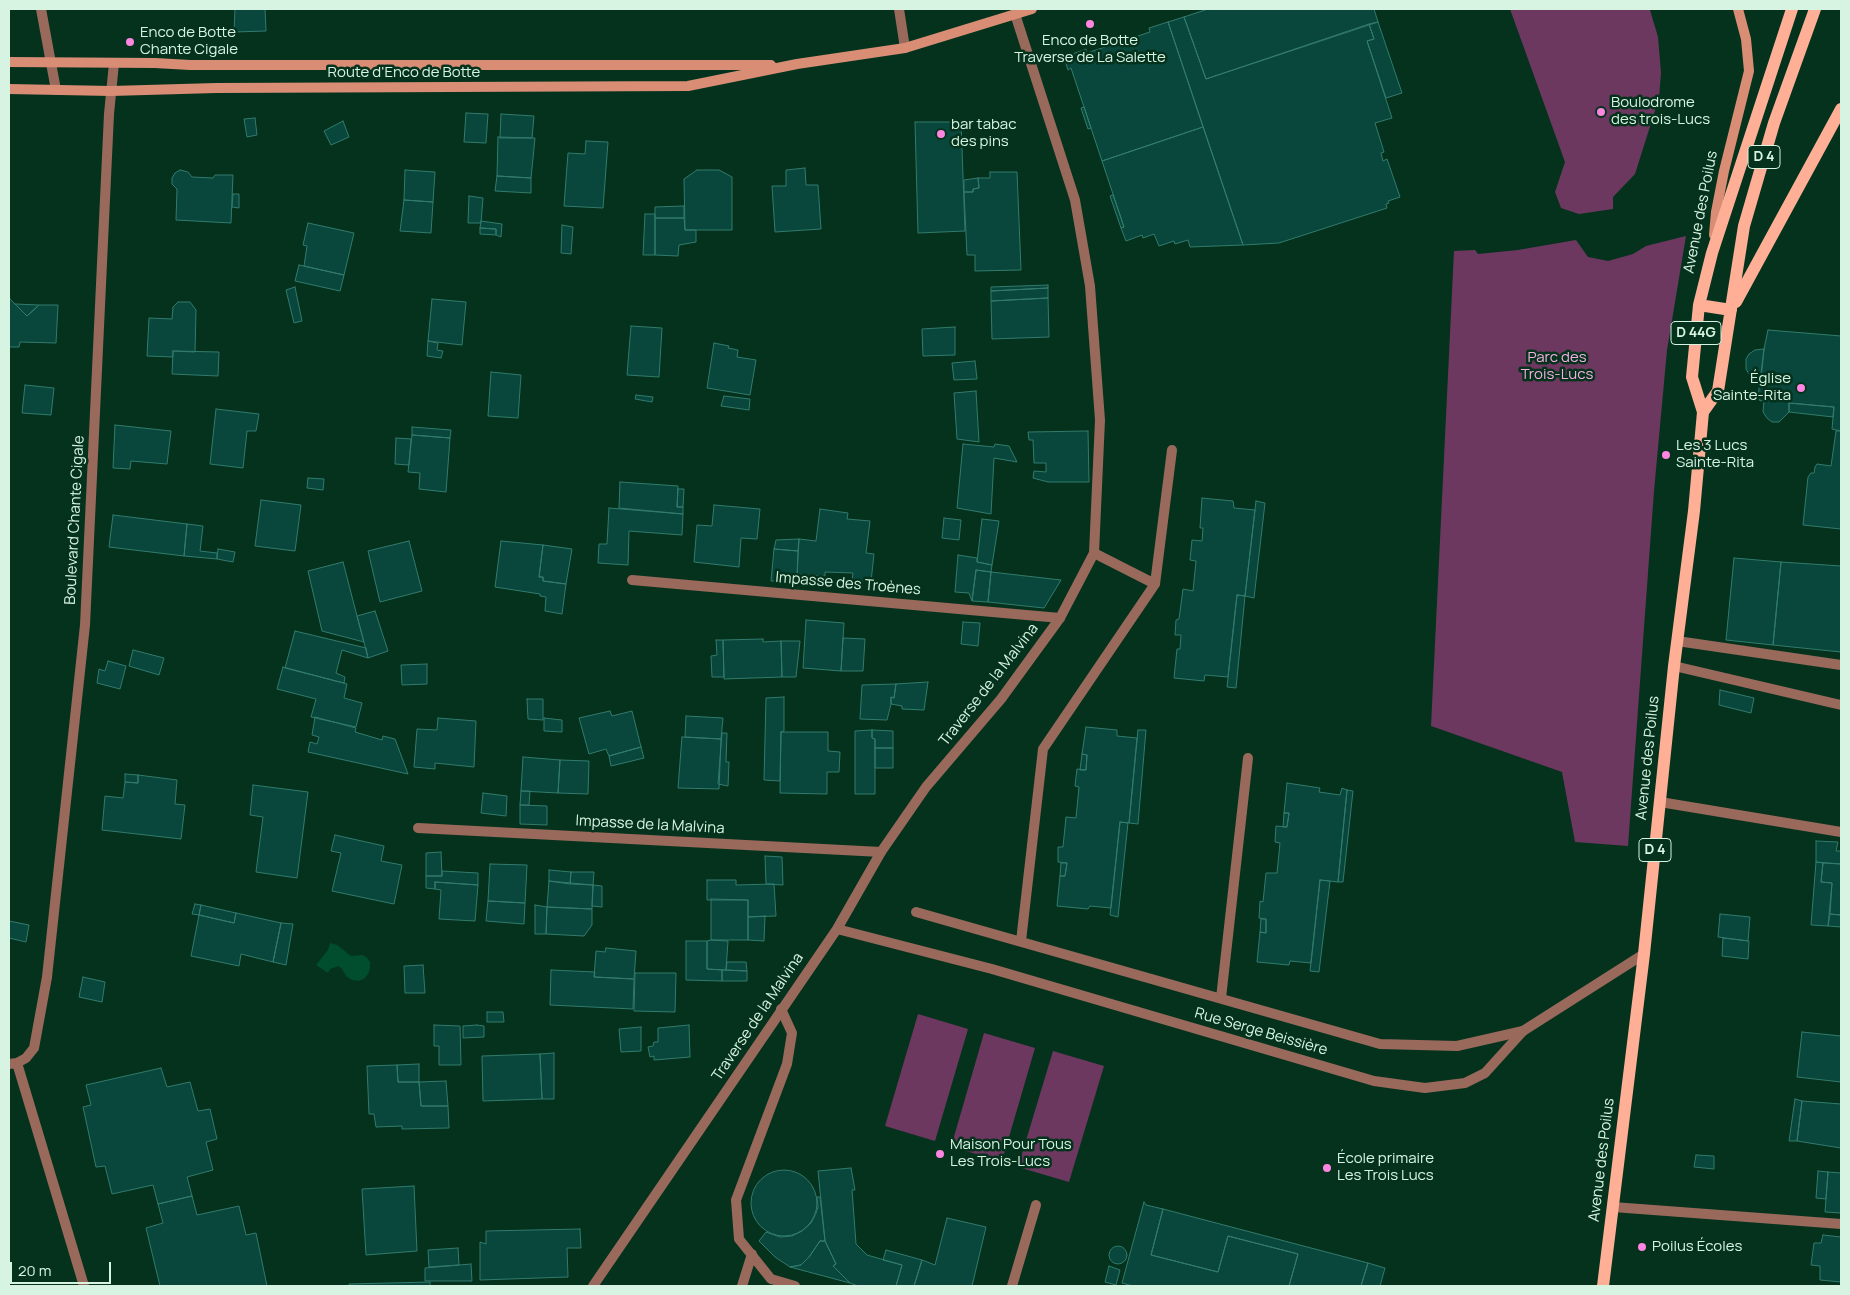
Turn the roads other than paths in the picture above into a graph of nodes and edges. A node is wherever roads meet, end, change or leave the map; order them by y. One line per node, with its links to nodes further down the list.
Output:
1 (41, 9): 10 (street)
2 (899, 9): 8 (street)
3 (1032, 9): 7 (main road, Route d'Enco de Botte)
4 (1738, 9): 17 (main road, Avenue des Poilus / D 44G)
5 (1792, 9): 17 (main road, D 44G)
6 (1815, 9): 19 (main road, D 4)
7 (1015, 14): 8 (main road, Route d'Enco de Botte); 22 (street, Traverse de la Malvina)
8 (905, 48): 12 (main road, Route d'Enco de Botte)
9 (9, 62): 10 (main road, Route d'Enco de Botte)
10 (51, 62): 11 (main road, Route d'Enco de Botte); 14 (street)
11 (114, 63): 12 (main road, Route d'Enco de Botte); 15 (street, Boulevard Chante Cigale)
12 (797, 64): 15 (main road, Route d'Enco de Botte)
13 (9, 89): 14 (main road, Route d'Enco de Botte)
14 (56, 90): 15 (main road, Route d'Enco de Botte)
15 (111, 91): 42 (street, Boulevard Chante Cigale)
16 (1841, 109): 19 (main road)
17 (1712, 253): 18 (main road, Avenue des Poilus / D 44G)
18 (1699, 305): 19 (main road, D 44G); 20 (main road, Avenue des Poilus / D 44G)
19 (1732, 310): 20 (main road, D 4)
20 (1703, 412): 26 (main road, Avenue des Poilus / D 4)
21 (1172, 450): 24 (street)
22 (1094, 553): 24 (street); 25 (street, Traverse de la Malvina)
23 (632, 580): 25 (street, Impasse des Troènes)
24 (1155, 584): 37 (street)
25 (1060, 618): 34 (street, Traverse de la Malvina)
26 (1677, 642): 27 (street); 28 (main road, Avenue des Poilus / D 4)
27 (1841, 664)
28 (1674, 666): 29 (street); 31 (main road, Avenue des Poilus / D 4)
29 (1841, 705)
30 (1248, 758): 39 (street)
31 (1660, 802): 33 (street); 38 (main road, Avenue des Poilus / D 4)
32 (418, 828): 34 (street, Impasse de la Malvina)
33 (1841, 832)
34 (881, 852): 36 (street, Traverse de la Malvina)
35 (916, 912): 37 (street)
36 (837, 929): 40 (street, Traverse de la Malvina); 41 (street, Rue Serge Beissière)
37 (1021, 941): 39 (street)
38 (1644, 954): 41 (street, Rue Serge Beissière); 44 (main road, Avenue des Poilus / D 4)
39 (1221, 998): 41 (street)
40 (781, 1009): 46 (street); 49 (street, Traverse de la Malvina)
41 (1523, 1031)
42 (13, 1064): 48 (street)
43 (1036, 1205): 52 (street)
44 (1614, 1207): 45 (street); 53 (main road, Avenue des Poilus / D 4)
45 (1841, 1224)
46 (752, 1254): 47 (street); 50 (street)
47 (782, 1284): 51 (street)
48 (84, 1286)
49 (594, 1286)
50 (742, 1286)
51 (795, 1286)
52 (1012, 1286)
53 (1603, 1286)

